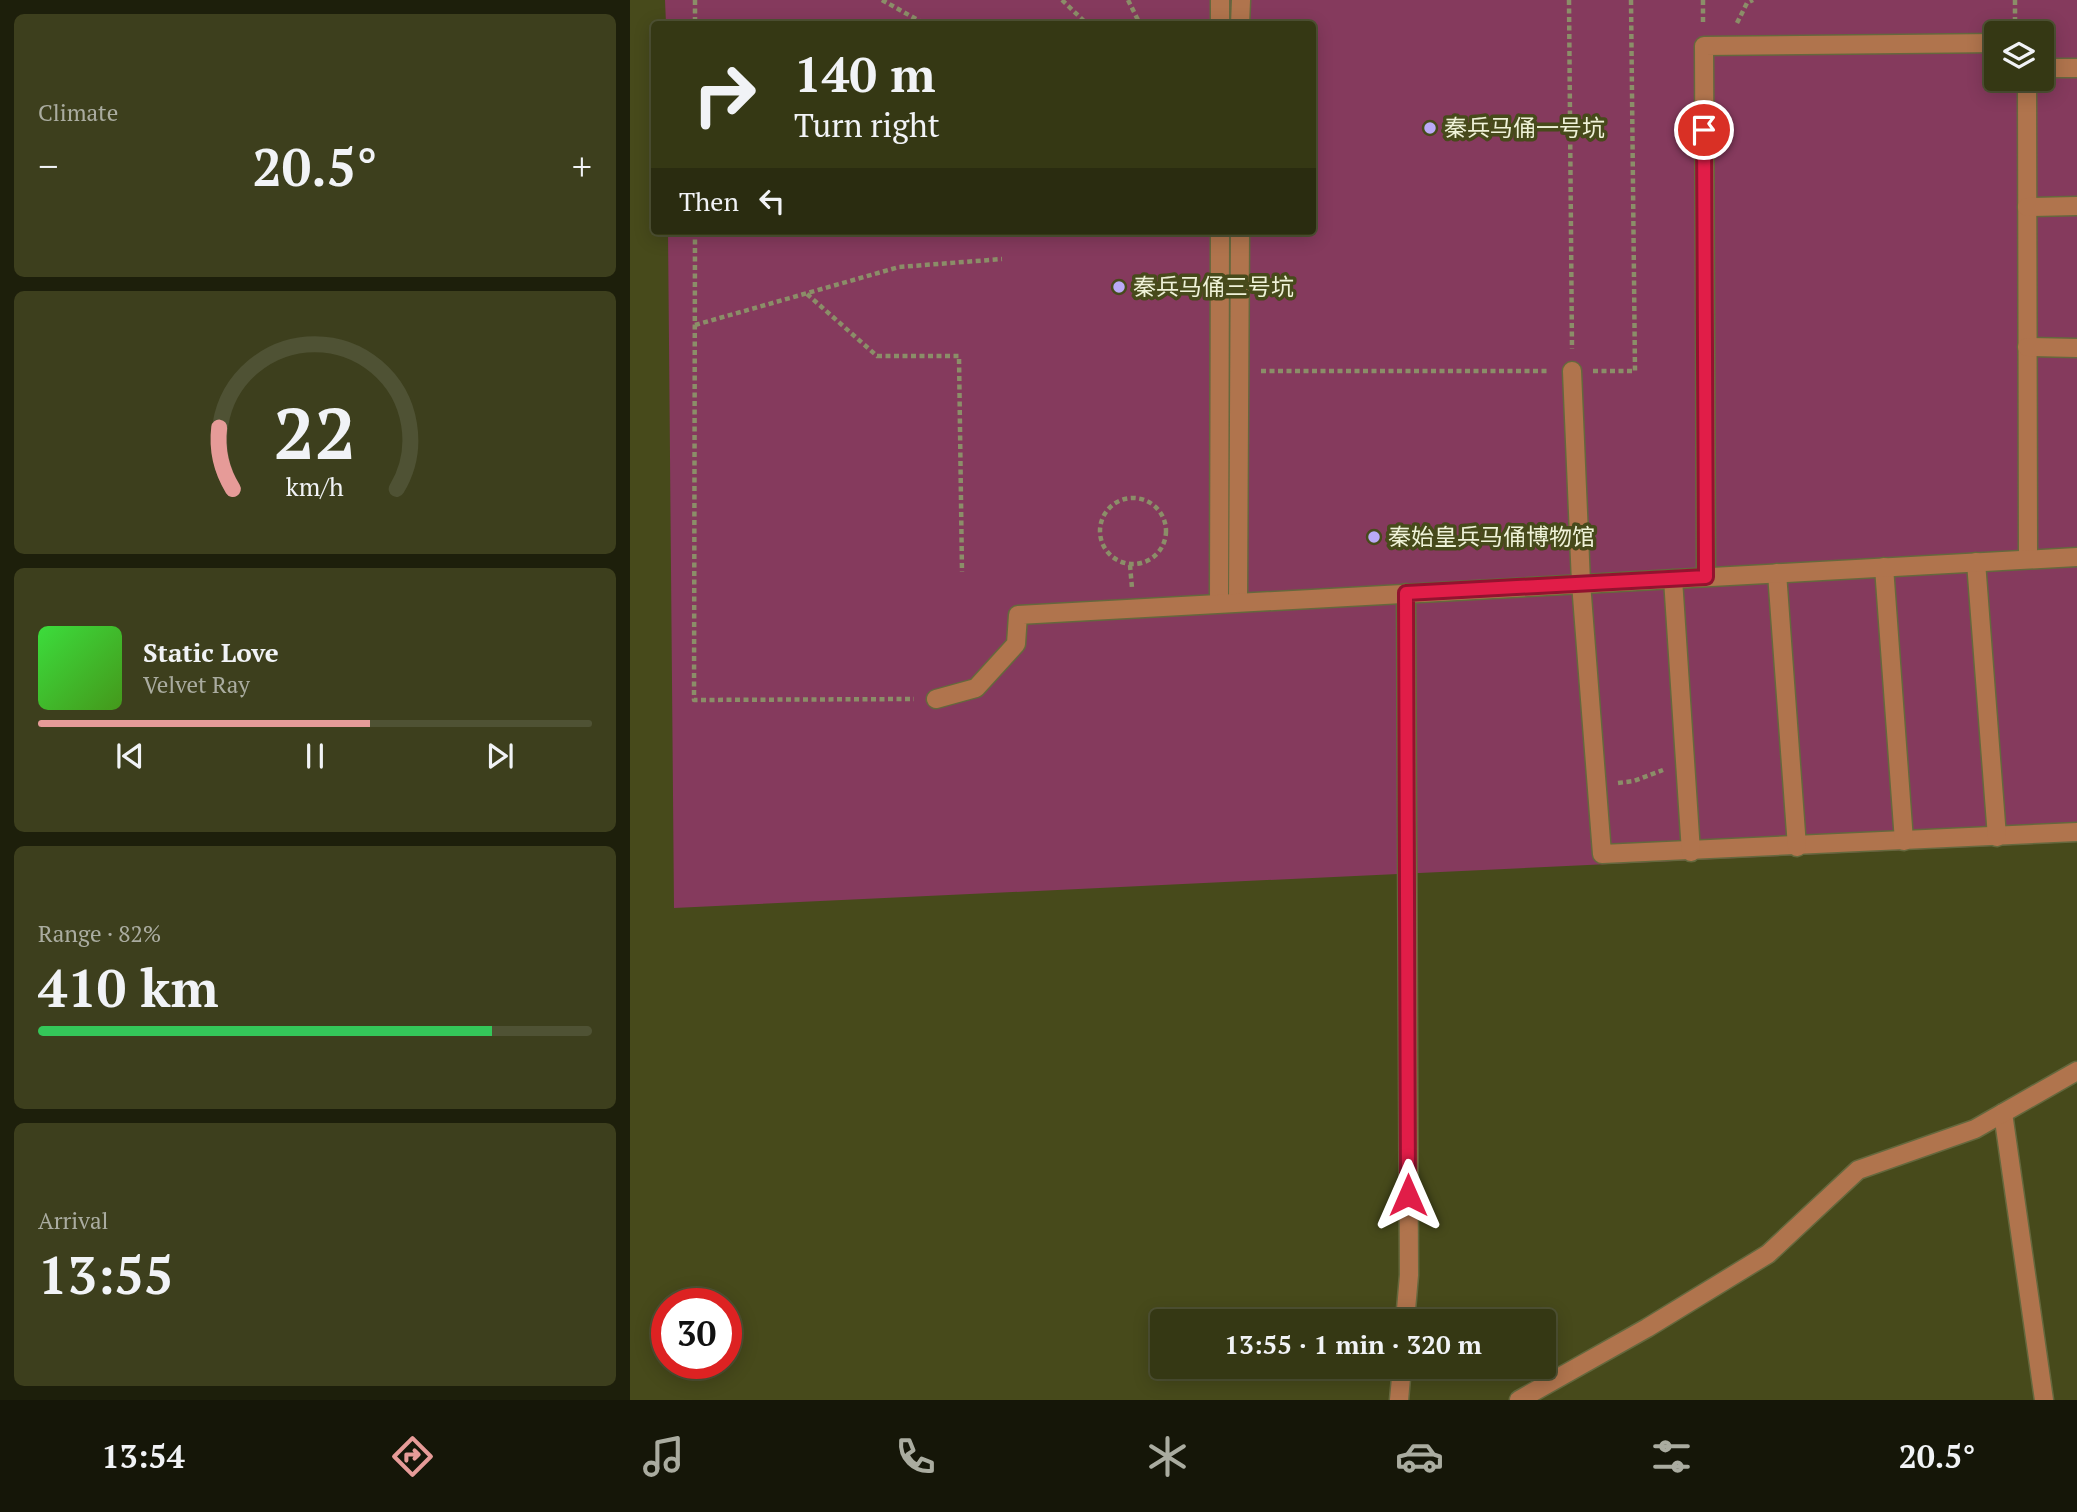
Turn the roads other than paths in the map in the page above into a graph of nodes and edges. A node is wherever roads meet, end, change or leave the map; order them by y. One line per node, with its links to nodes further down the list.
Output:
1 (1220, 0): 3 (street)
2 (1241, 0): 4 (street)
3 (1220, 21)
4 (1241, 21)
5 (1984, 43): 21 (street)
6 (2054, 68): 7 (street)
7 (2077, 68)
8 (2027, 91): 10 (street)
9 (2077, 206): 10 (street)
10 (2027, 207): 13 (street)
11 (1220, 235): 26 (street)
12 (1240, 235): 25 (street)
13 (2027, 347): 14 (street); 17 (street)
14 (2077, 348)
15 (1572, 371): 23 (street)
16 (2077, 556): 17 (street)
17 (2028, 559): 18 (street)
18 (1976, 562): 19 (street); 29 (street)
19 (1884, 567): 20 (street); 30 (street)
20 (1777, 573): 21 (street); 31 (street)
21 (1706, 577): 22 (street)
22 (1673, 579): 23 (street); 32 (street)
23 (1581, 583): 24 (street); 32 (street)
24 (1406, 593): 25 (street); 35 (street)
25 (1238, 602): 26 (street)
26 (1219, 603): 27 (street)
27 (936, 699)
28 (2077, 832): 29 (street)
29 (1997, 836): 30 (street)
30 (1904, 841): 31 (street)
31 (1797, 847): 32 (street)
32 (1691, 852)
33 (2077, 1071): 34 (street)
34 (2003, 1113): 38 (street); 39 (street)
35 (1406, 1309)
36 (1401, 1379): 37 (street)
37 (1399, 1400)
38 (1519, 1400)
39 (2044, 1400)

